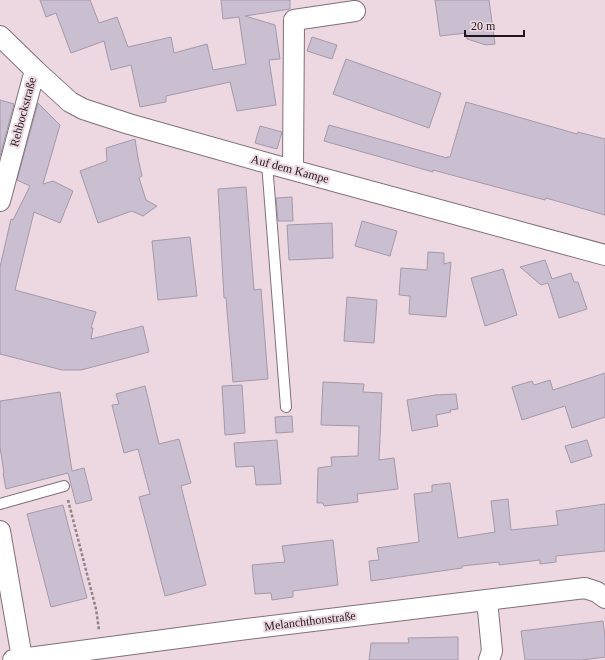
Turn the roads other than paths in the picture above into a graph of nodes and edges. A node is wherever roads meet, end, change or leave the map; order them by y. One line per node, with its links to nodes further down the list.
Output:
1 (355, 11): 5 (street)
2 (0, 36): 3 (street, Auf dem Kampe)
3 (35, 70): 4 (street, Auf dem Kampe); 6 (street, Rehbockstraße)
4 (268, 163): 5 (street, Auf dem Kampe); 8 (lane)
5 (292, 169): 7 (street, Auf dem Kampe)
6 (0, 201)
7 (605, 255)
8 (286, 407)
9 (64, 486): 10 (lane)
10 (0, 504)
11 (0, 531): 14 (street)
12 (605, 598): 13 (street, Melanchthonstraße)
13 (487, 600): 14 (street, Melanchthonstraße); 15 (street)
14 (18, 659)
15 (489, 660)

